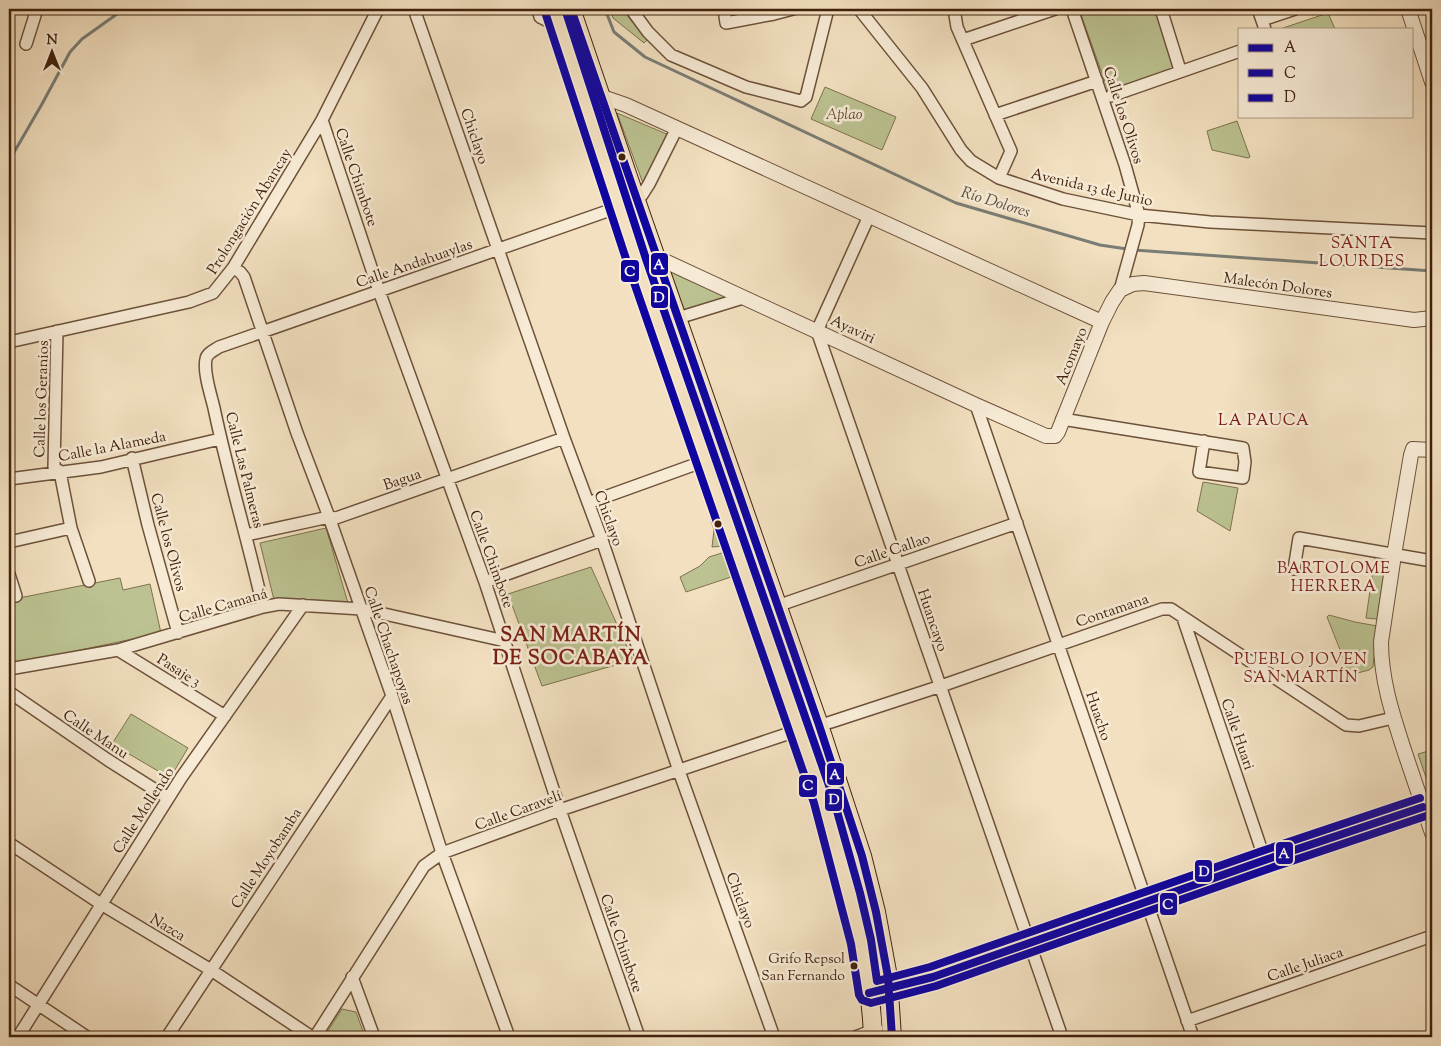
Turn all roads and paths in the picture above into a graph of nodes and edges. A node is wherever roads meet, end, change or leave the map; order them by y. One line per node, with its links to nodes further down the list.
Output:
1 (37, 9): 21 (street)
2 (378, 9): 30 (street, Prolongación Abancay)
3 (414, 9): 38 (street, Chiclayo)
4 (538, 9): 19 (street)
5 (555, 9): 19 (main road)
6 (571, 9): 27 (main road)
7 (631, 9): 10 (street)
8 (724, 9): 9 (street)
9 (793, 9)
10 (828, 9)
11 (859, 9): 32 (street, Avenida 13 de Junio)
12 (954, 9): 20 (street)
13 (1055, 9): 20 (street)
14 (1072, 9): 24 (street, Calle los Olivos)
15 (1161, 9): 23 (street)
16 (1295, 9): 18 (street)
17 (1408, 9): 25 (street)
18 (1262, 19)
19 (562, 28): 26 (main road)
20 (963, 40): 29 (street)
21 (26, 44)
22 (1238, 52): 23 (street)
23 (1180, 70): 28 (street)
24 (1097, 81): 29 (street); 36 (street, Calle los Olivos)
25 (1432, 82)
26 (582, 92): 27 (street); 34 (main road)
27 (601, 96): 31 (street); 33 (main road)
28 (1111, 96)
29 (995, 115): 32 (street)
30 (322, 120): 41 (street, Prolongación Abancay); 43 (street, Calle Chimbote)
31 (677, 128): 33 (street); 35 (street)
32 (999, 178): 36 (street, Avenida 13 de Junio)
33 (636, 198): 39 (main road)
34 (619, 207): 38 (street, Calle Andahuaylas); 40 (main road)
35 (869, 216): 47 (street); 49 (street)
36 (1138, 220): 37 (street, Avenida 13 de Junio); 42 (street)
37 (1432, 233)
38 (498, 249): 43 (street, Calle Andahuaylas); 56 (street, Chiclayo)
39 (656, 256): 40 (street); 44 (street, Ayaviri); 45 (main road)
40 (637, 262): 62 (main road)
41 (233, 268): 48 (street, Prolongación Abancay); 50 (street, Calle Chachapoyas)
42 (1120, 290): 46 (street, Malecón Dolores); 47 (street, Acomayo)
43 (379, 291): 50 (street, Calle Andahuaylas); 65 (street, Calle Chimbote)
44 (743, 298): 45 (street); 49 (street, Ayaviri)
45 (678, 318): 60 (main road)
46 (1432, 318)
47 (1102, 322): 54 (street, Acomayo)
48 (58, 331): 51 (street, Prolongación Abancay); 63 (street, Calle los Geranios)
49 (817, 331): 53 (street, Ayaviri); 75 (street, Huancayo)
50 (262, 332): 52 (street, Calle Andahuaylas); 67 (street, Calle Chachapoyas)
51 (9, 342)
52 (220, 347): 57 (street, Calle Las Palmeras)
53 (976, 405): 55 (street, Ayaviri); 68 (street, Huacho)
54 (1062, 419): 55 (street, Acomayo); 58 (street)
55 (1054, 436)
56 (564, 438): 65 (street, Bagua); 66 (street, Chiclayo)
57 (220, 439): 61 (street, Calle la Alameda); 70 (street, Calle Las Palmeras)
58 (1204, 441): 58 (street)
59 (1432, 450): 73 (street)
60 (724, 454): 62 (street); 82 (main road)
61 (132, 458): 63 (street, Calle la Alameda); 86 (street, Calle los Olivos)
62 (706, 461): 66 (street); 97 (main road)
63 (60, 472): 64 (street, Calle la Alameda); 69 (street, Calle los Geranios)
64 (9, 479)
65 (447, 479): 67 (street, Bagua); 79 (street, Calle Chimbote)
66 (588, 502): 71 (street, Chiclayo)
67 (329, 517): 70 (street, Bagua); 84 (street, Calle Chachapoyas)
68 (1017, 523): 75 (street, Calle Callao); 88 (street, Huacho)
69 (71, 528): 72 (street); 78 (street, Calle los Geranios)
70 (246, 535): 83 (street, Calle Las Palmeras)
71 (602, 540): 79 (street); 98 (street, Chiclayo)
72 (9, 542)
73 (1394, 555): 74 (street); 76 (street); 95 (street)
74 (1432, 561)
75 (898, 563): 82 (street, Calle Callao); 91 (street, Huancayo)
76 (1294, 569)
77 (9, 574): 80 (street)
78 (89, 581)
79 (485, 582): 87 (street, Calle Chimbote)
80 (16, 596)
81 (302, 605): 83 (street, Calle Camaná); 84 (street, Calle Camaná); 94 (street, Calle Mollendo)
82 (777, 606): 96 (main road)
83 (263, 607): 86 (street, Calle Camaná)
84 (362, 609): 87 (street, Calle Camaná); 93 (street, Calle Chachapoyas)
85 (1183, 618): 88 (street, Contamana); 95 (street, Contamana); 105 (street, Calle Huari)
86 (178, 633): 89 (street, Calle Camaná)
87 (505, 641): 101 (street, Calle Chimbote)
88 (1059, 645): 91 (street, Contamana); 106 (street, Huacho)
89 (118, 650): 90 (street, Calle Camaná); 94 (street, Pasaje 3)
90 (9, 670)
91 (940, 686): 96 (street, Contamana); 109 (street, Huancayo)
92 (9, 692): 99 (street, Calle Manu)
93 (392, 696): 104 (street, Calle Chachapoyas); 110 (street, Calle Moyobamba)
94 (225, 716): 99 (street, Calle Mollendo)
95 (1393, 718): 100 (street)
96 (819, 725): 97 (street, Calle Caravelí); 113 (main road)
97 (800, 730): 98 (street, Calle Caravelí); 114 (main road)
98 (679, 771): 101 (street, Calle Caravelí); 126 (street, Chiclayo)
99 (168, 798): 107 (street, Calle Mollendo)
100 (1428, 806): 102 (street); 105 (street)
101 (560, 810): 104 (street, Calle Caravelí); 125 (street, Calle Chimbote)
102 (1432, 833)
103 (9, 843): 107 (street, Nazca)
104 (442, 854): 111 (street, Calle Caravelí); 124 (street, Calle Chachapoyas)
105 (1265, 860): 106 (street)
106 (1146, 901): 109 (street); 116 (street, Huacho)
107 (101, 904): 110 (street, Nazca); 115 (street, Calle Mollendo)
108 (1432, 936): 116 (street, Calle Juliaca)
109 (1028, 943): 113 (street); 128 (street, Huancayo)
110 (210, 970): 121 (street, Calle Moyobamba); 122 (street, Nazca)
111 (352, 977): 122 (street, Calle Caravelí); 123 (street)
112 (9, 985): 115 (street)
113 (889, 989): 114 (street); 117 (main road)
114 (869, 993): 118 (main road)
115 (39, 1005): 119 (street, Calle Mollendo); 120 (street)
116 (1187, 1021): 129 (street, Huacho)
117 (891, 1031): 118 (street)
118 (872, 1034): 127 (street)
119 (18, 1037)
120 (87, 1037)
121 (167, 1037)
122 (314, 1037)
123 (374, 1037)
124 (509, 1037)
125 (639, 1037)
126 (774, 1037)
127 (855, 1037)
128 (1062, 1037)
129 (1193, 1037)

